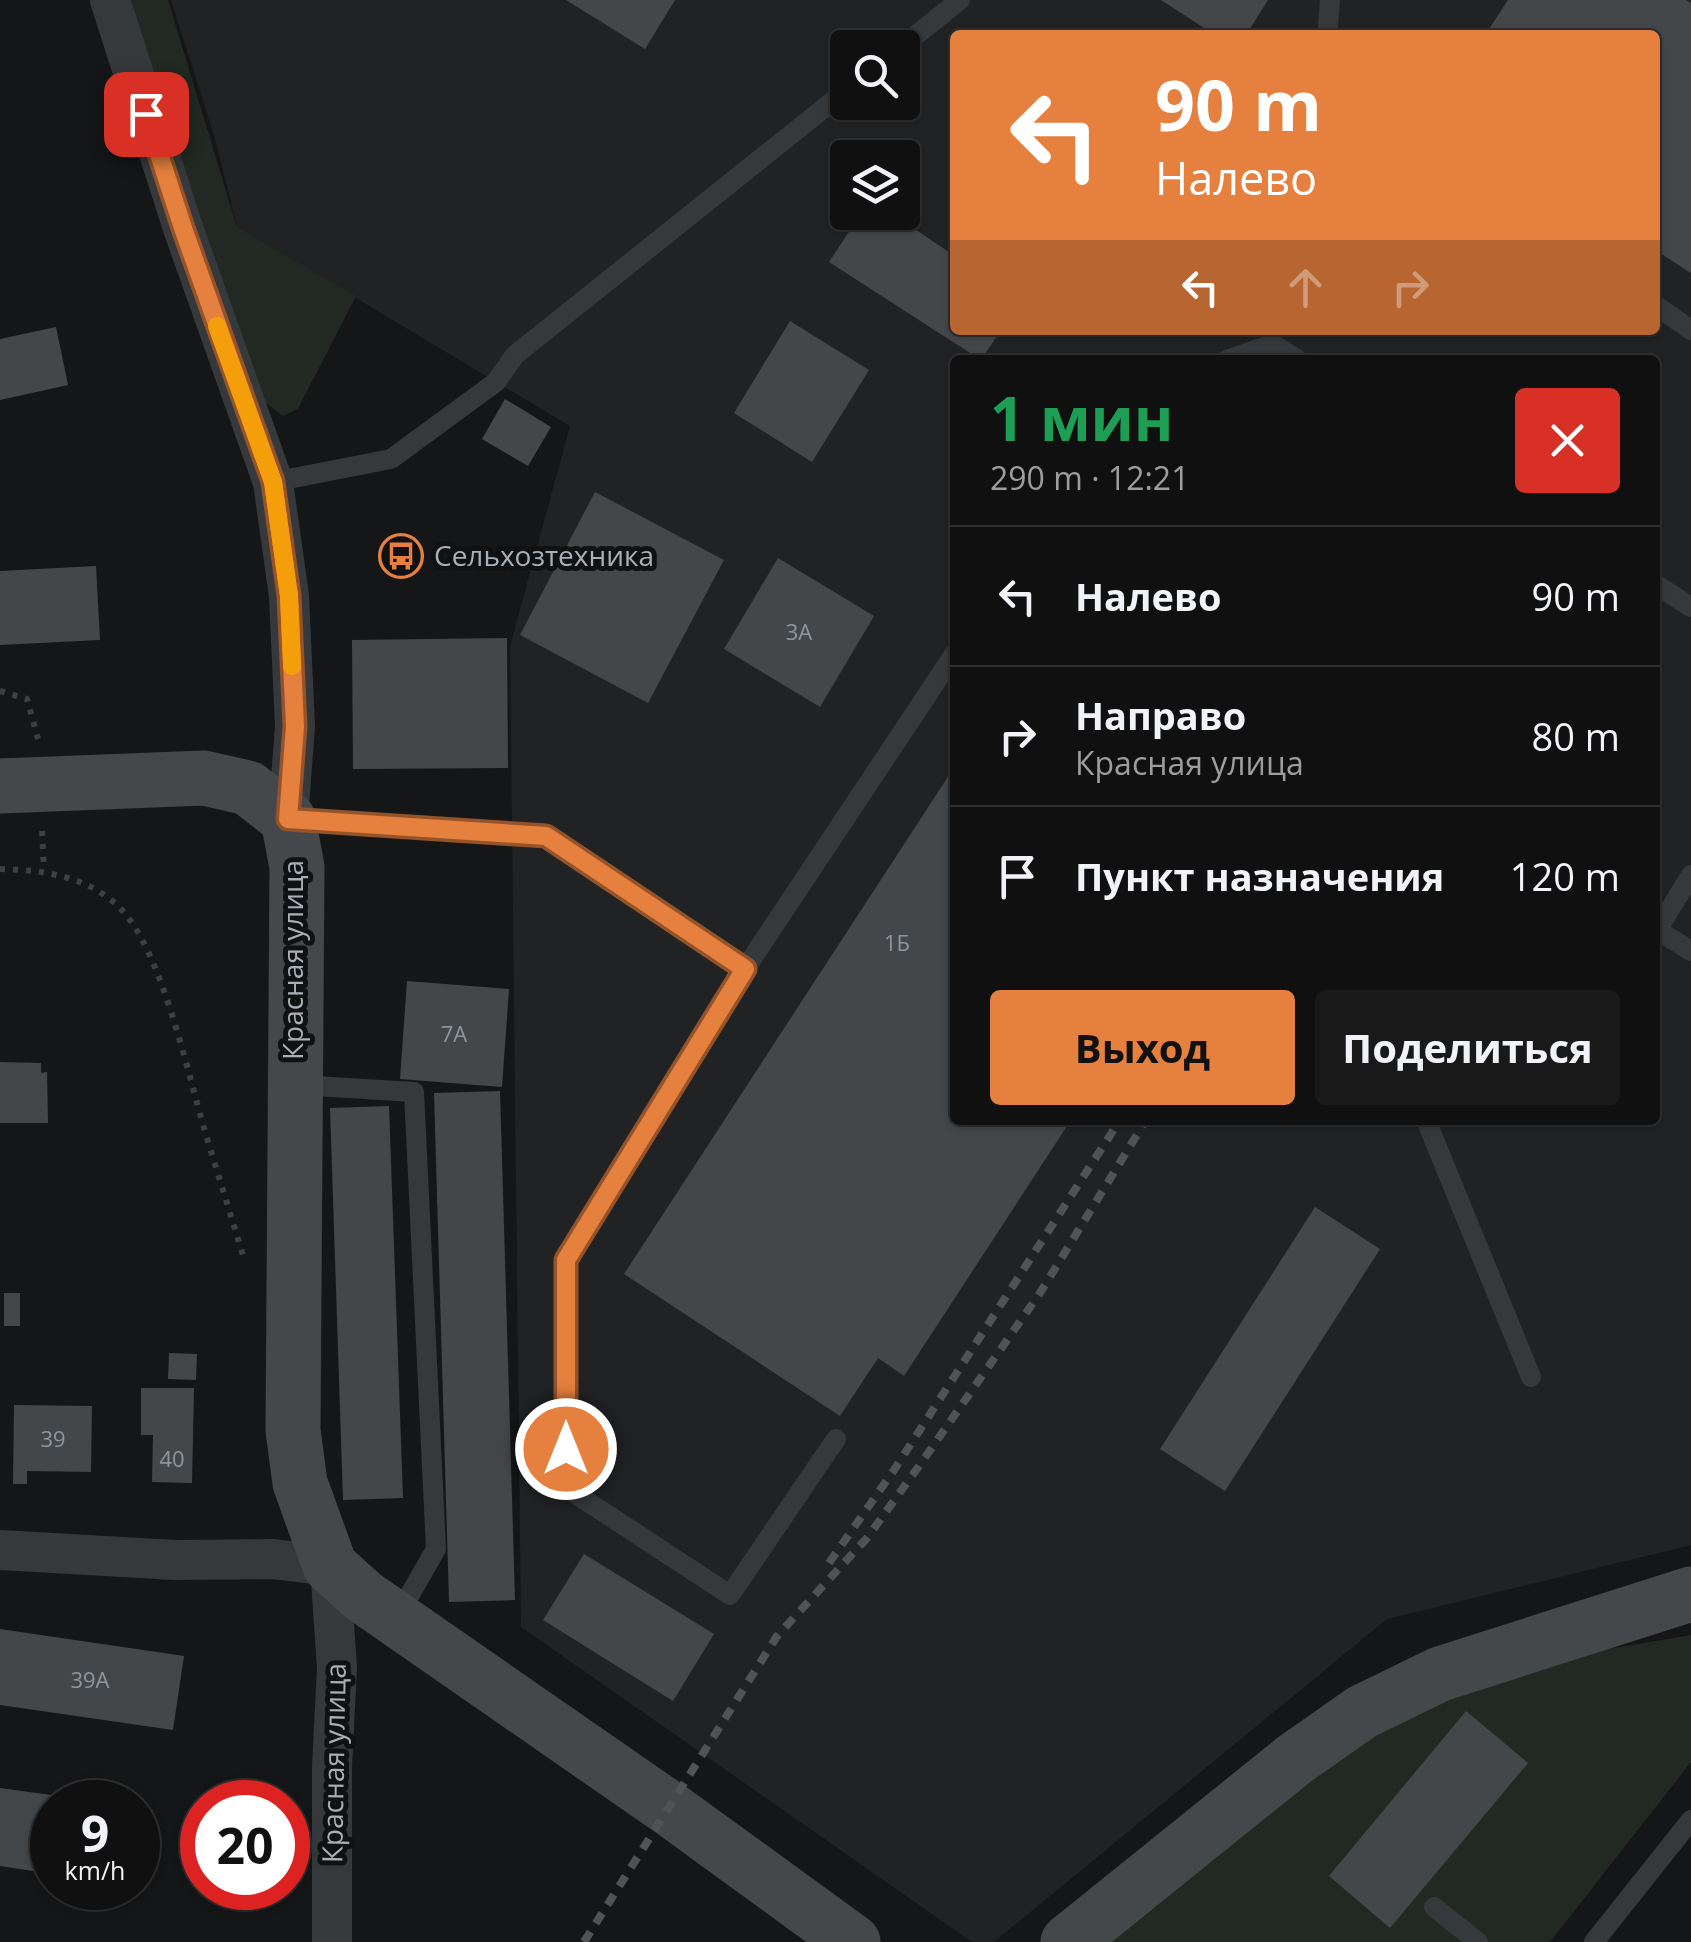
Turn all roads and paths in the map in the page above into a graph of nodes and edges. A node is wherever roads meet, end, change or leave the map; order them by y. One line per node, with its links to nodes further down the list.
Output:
1 (110, 0): 11 (street, Красная улица)
2 (960, 0): 5 (lane)
3 (1330, 0): 4 (lane)
4 (1327, 30)
5 (920, 32)
6 (830, 104): 11 (lane)
7 (1660, 308): 8 (lane)
8 (1691, 330)
9 (1241, 355): 10 (lane)
10 (1290, 355)
11 (273, 482): 16 (street, Красная улица)
12 (1660, 594): 13 (lane)
13 (1691, 607)
14 (950, 661): 22 (lane)
15 (0, 786): 16 (street)
16 (288, 819): 22 (lane); 23 (street, Красная улица)
17 (0, 870): 25 (path)
18 (1691, 875): 19 (lane)
19 (1660, 927)
20 (1660, 931): 21 (lane)
21 (1691, 951)
22 (745, 969): 27 (lane)
23 (294, 1085): 29 (street, Красная улица); 31 (lane)
24 (1428, 1125): 26 (lane)
25 (247, 1268)
26 (1531, 1377)
27 (836, 1439)
28 (0, 1550): 29 (street)
29 (330, 1566): 31 (street); 34 (street, Красная улица)
30 (1691, 1594): 36 (street)
31 (396, 1618): 35 (street)
32 (1691, 1820): 38 (lane)
33 (1434, 1907): 37 (lane)
34 (332, 1942)
35 (852, 1942)
36 (1068, 1942)
37 (1478, 1942)
38 (1594, 1942)

